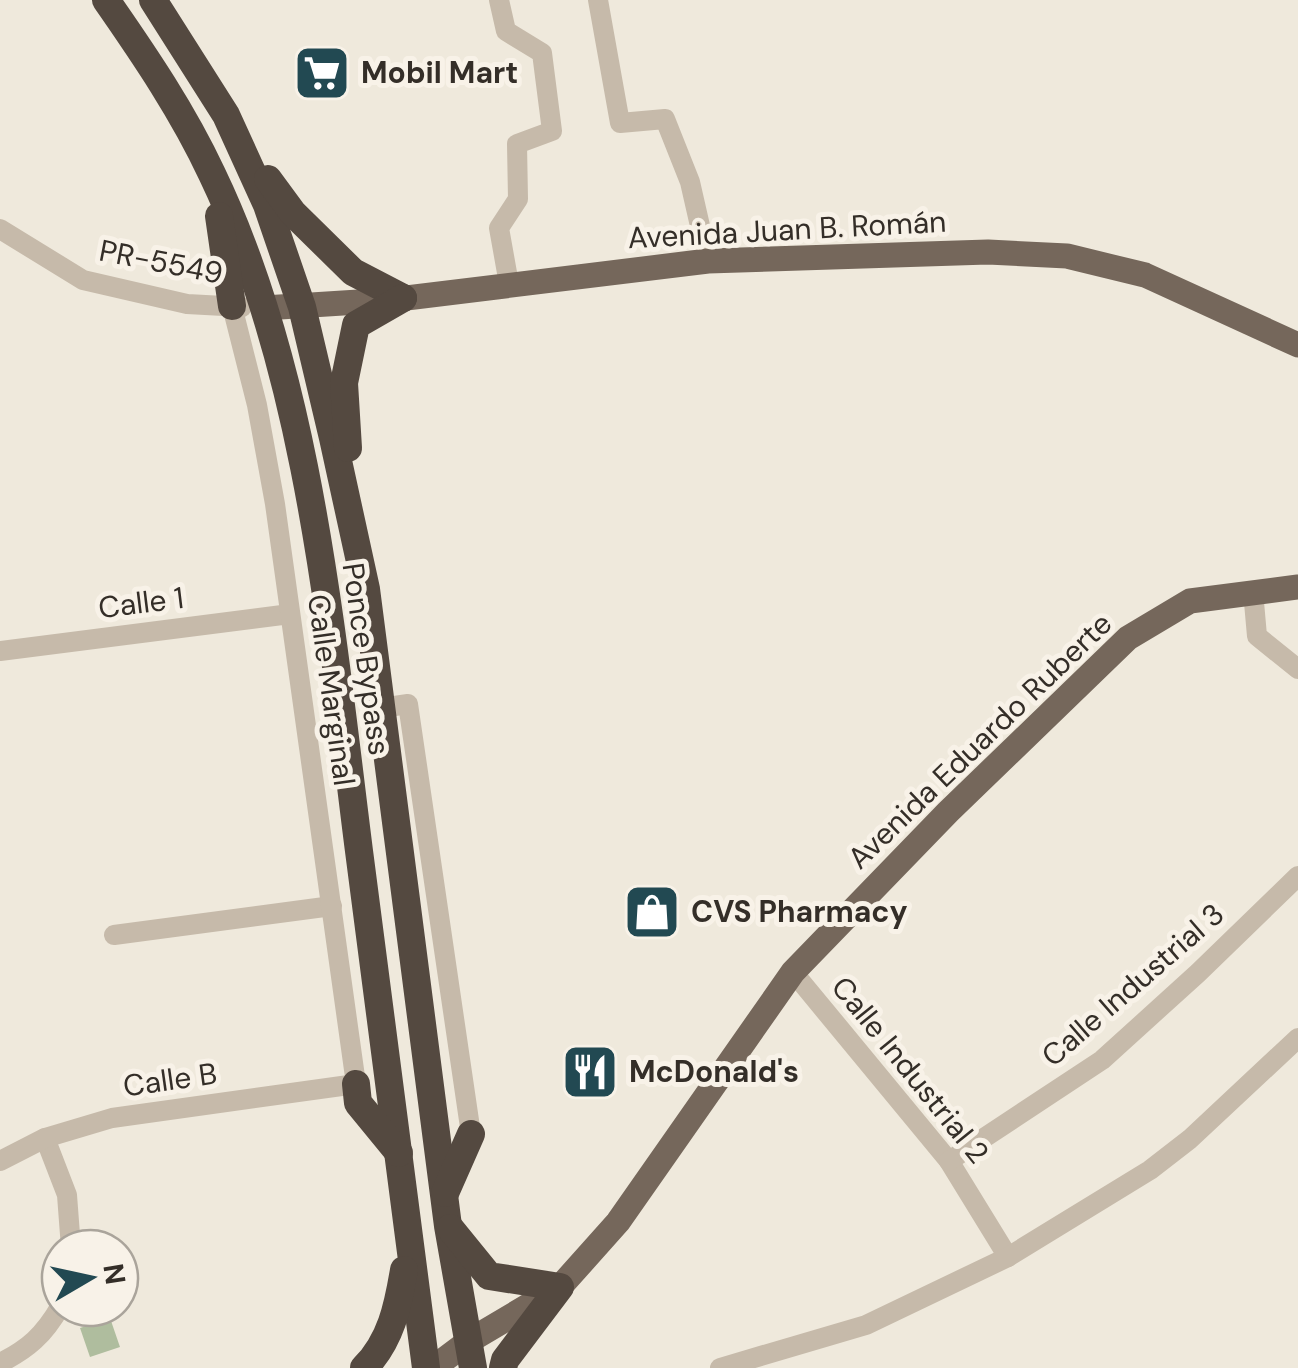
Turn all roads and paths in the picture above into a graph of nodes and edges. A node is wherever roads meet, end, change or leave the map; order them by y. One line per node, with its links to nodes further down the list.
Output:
1 (106, 0): 6 (highway, Ponce Bypass)
2 (498, 0): 9 (street)
3 (598, 0): 8 (street)
4 (156, 4): 5 (highway, Ponce Bypass)
5 (236, 137): 10 (highway); 12 (highway, Ponce Bypass)
6 (213, 175): 11 (highway); 13 (highway, Ponce Bypass)
7 (0, 229): 11 (street, PR-5549)
8 (708, 261): 9 (main road, Avenida Juan B. Román); 14 (main road, Avenida Juan B. Román)
9 (508, 284): 10 (main road, Avenida Juan B. Román)
10 (403, 298): 12 (main road, Avenida Juan B. Román); 15 (highway)
11 (232, 306): 13 (street, PR-5549); 18 (street, Calle Marginal)
12 (302, 306): 13 (main road, Avenida Juan B. Román); 15 (highway, Ponce Bypass)
13 (264, 308): 30 (highway, Ponce Bypass)
14 (1298, 345)
15 (353, 529): 21 (highway, Ponce Bypass)
16 (1298, 587): 17 (main road, Avenida Eduardo Ruberte)
17 (1253, 591): 20 (street); 25 (main road, Avenida Eduardo Ruberte)
18 (290, 614): 19 (street, Calle 1); 23 (street, Calle Marginal)
19 (0, 652)
20 (1298, 669)
21 (380, 708): 28 (street, Calle Marginal); 33 (highway, Ponce Bypass)
22 (1298, 876): 31 (street, Calle Industrial 3)
23 (332, 906): 24 (street); 27 (street, Calle Marginal)
24 (114, 935)
25 (793, 972): 31 (street, Calle Industrial 2); 38 (main road, Avenida Eduardo Ruberte)
26 (1298, 1038): 37 (street)
27 (356, 1084): 29 (street, Calle B); 30 (highway)
28 (471, 1134): 33 (highway)
29 (45, 1138): 32 (street, Calle B); 35 (street)
30 (400, 1153): 36 (highway, Ponce Bypass)
31 (949, 1160): 37 (street, Calle Industrial 2)
32 (0, 1162)
33 (444, 1195): 34 (highway, Ponce Bypass)
34 (448, 1226): 38 (highway); 40 (highway, Ponce Bypass)
35 (69, 1228)
36 (410, 1234): 42 (highway); 43 (highway, Ponce Bypass)
37 (1008, 1257): 45 (street)
38 (560, 1287): 40 (main road, Avenida Eduardo Ruberte); 44 (highway)
39 (48, 1328): 41 (street)
40 (471, 1354): 43 (main road, Avenida Eduardo Ruberte)
41 (0, 1364)
42 (364, 1368)
43 (429, 1368)
44 (503, 1368)
45 (720, 1368)

